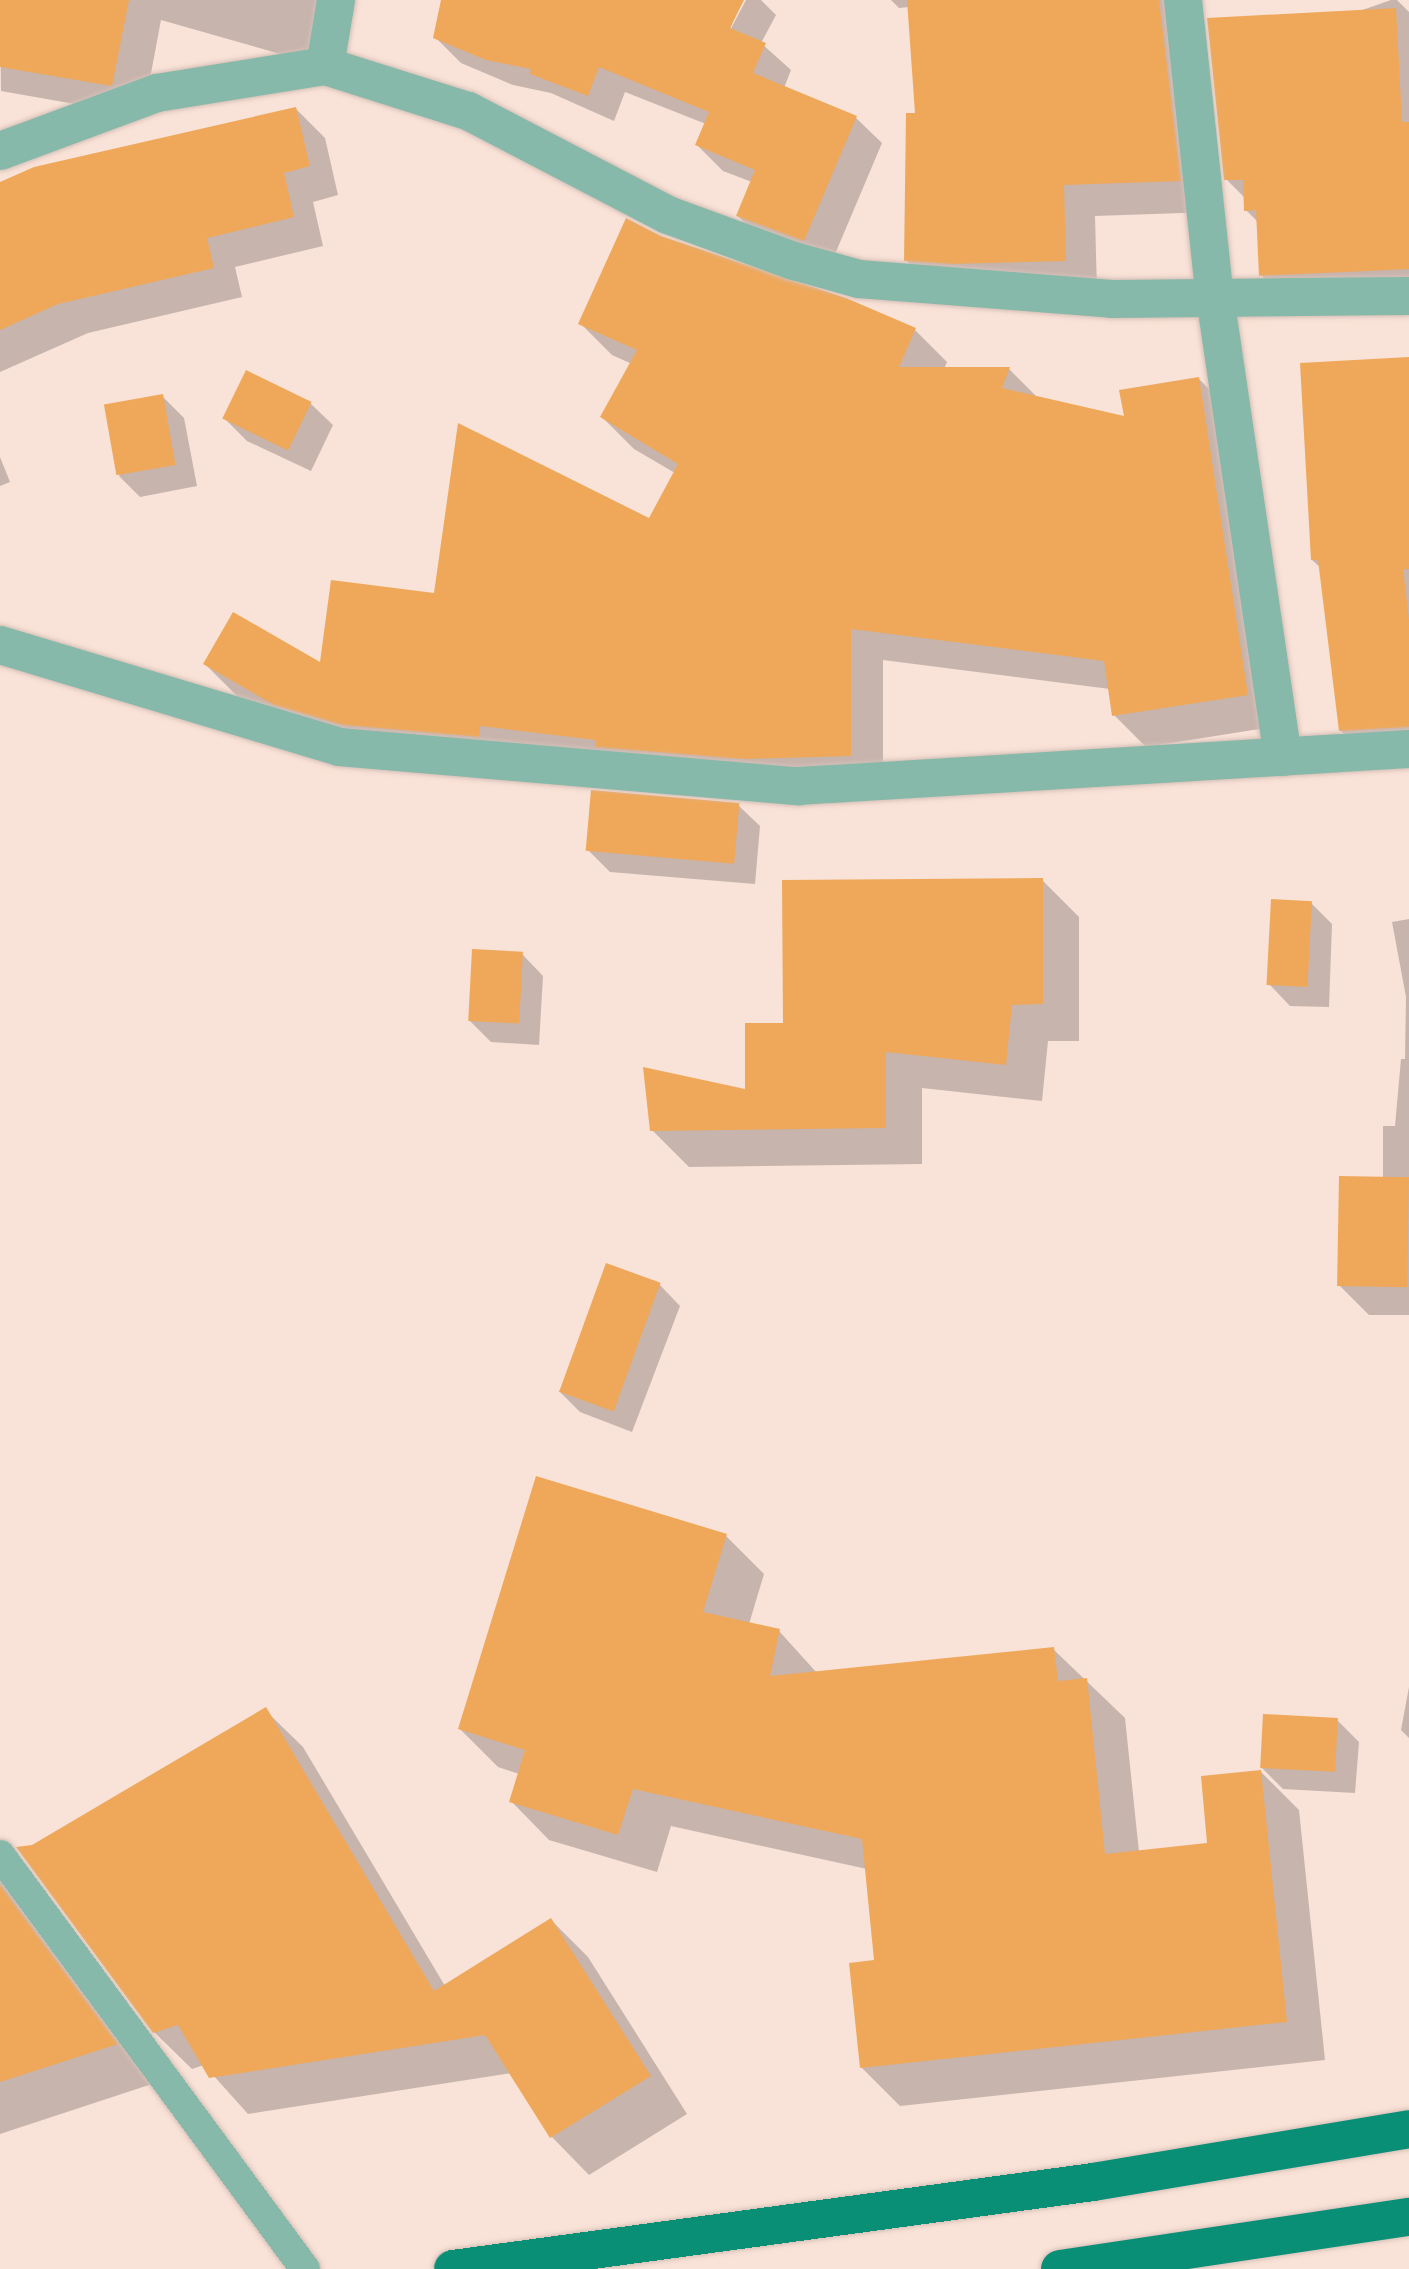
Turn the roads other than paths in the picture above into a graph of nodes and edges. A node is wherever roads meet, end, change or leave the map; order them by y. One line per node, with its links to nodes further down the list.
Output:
1 (336, 0): 3 (street)
2 (1183, 0): 6 (street)
3 (325, 66): 4 (street); 6 (street)
4 (0, 151)
5 (1409, 296): 6 (street)
6 (1215, 298): 9 (street)
7 (0, 645): 9 (street)
8 (1409, 749): 9 (street)
9 (1283, 757)
10 (0, 1855): 13 (lane)
11 (1409, 2129): 14 (main road)
12 (1409, 2217): 15 (main road)
13 (304, 2269)
14 (453, 2269)
15 (1060, 2269)

